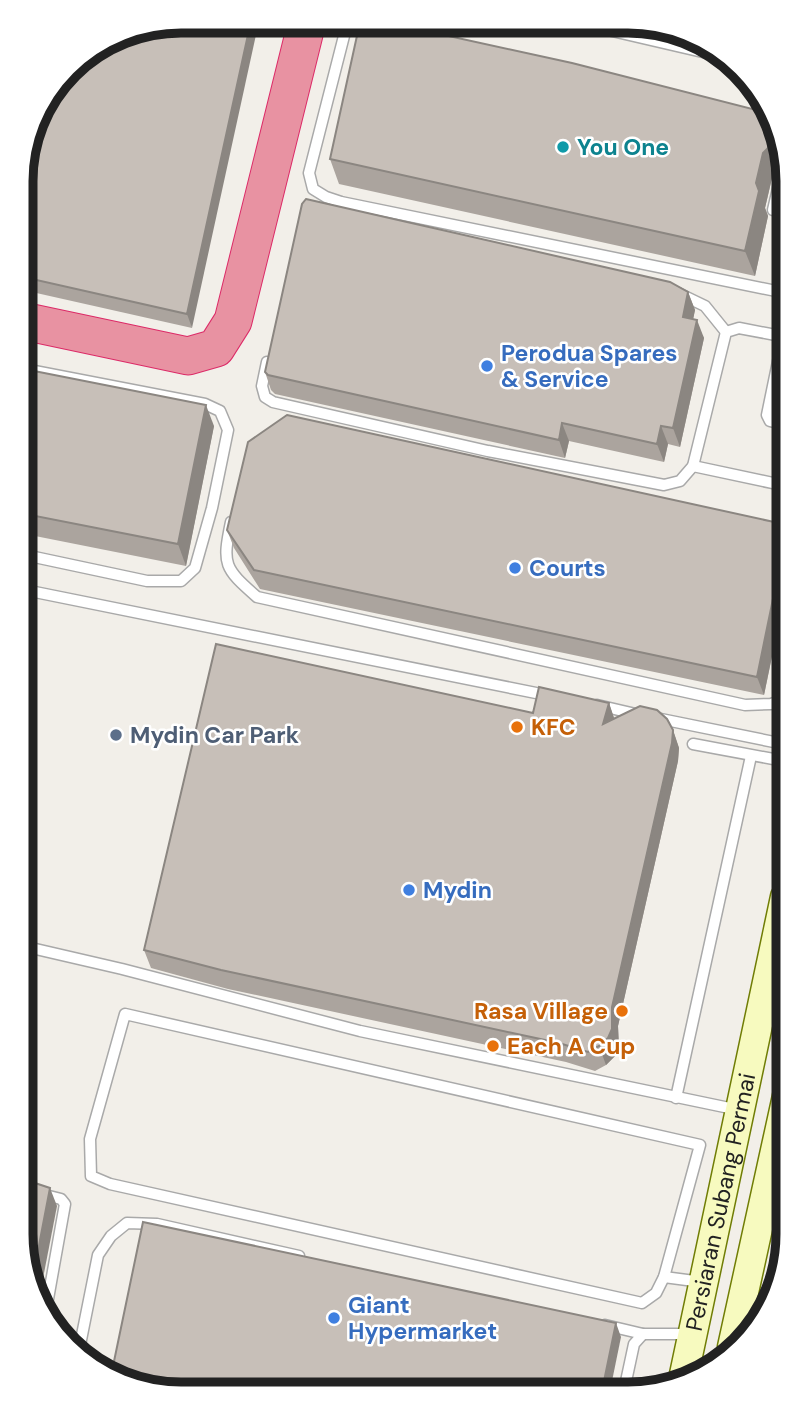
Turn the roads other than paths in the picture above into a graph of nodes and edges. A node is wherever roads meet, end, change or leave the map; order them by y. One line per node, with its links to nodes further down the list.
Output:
1 (304, 34): 5 (highway)
2 (345, 34): 4 (lane)
3 (666, 290): 6 (lane)
4 (776, 291)
5 (33, 323)
6 (726, 332): 7 (lane); 12 (lane)
7 (776, 335)
8 (271, 346): 12 (lane)
9 (33, 371): 15 (lane)
10 (776, 372): 11 (lane)
11 (776, 422)
12 (693, 466): 13 (lane)
13 (776, 484)
14 (235, 506): 19 (lane)
15 (33, 557)
16 (33, 592): 17 (lane)
17 (557, 697)
18 (584, 702): 20 (lane)
19 (776, 703)
20 (775, 742)
21 (693, 744): 22 (lane)
22 (751, 756): 23 (lane); 26 (lane)
23 (775, 760)
24 (775, 944): 27 (main road, Persiaran Subang Permai)
25 (33, 948): 26 (lane)
26 (676, 1098): 27 (lane)
27 (741, 1111): 32 (main road, Persiaran Subang Permai)
28 (775, 1181): 37 (main road, Persiaran Subang Permai)
29 (33, 1192): 33 (lane)
30 (307, 1258): 38 (lane)
31 (664, 1277): 31 (lane); 32 (lane)
32 (702, 1282): 36 (main road, Persiaran Subang Permai)
33 (48, 1297)
34 (593, 1322): 35 (lane)
35 (643, 1334): 36 (lane); 40 (lane)
36 (692, 1334): 39 (main road, Persiaran Subang Permai)
37 (735, 1335)
38 (81, 1342)
39 (685, 1370)
40 (626, 1382)

